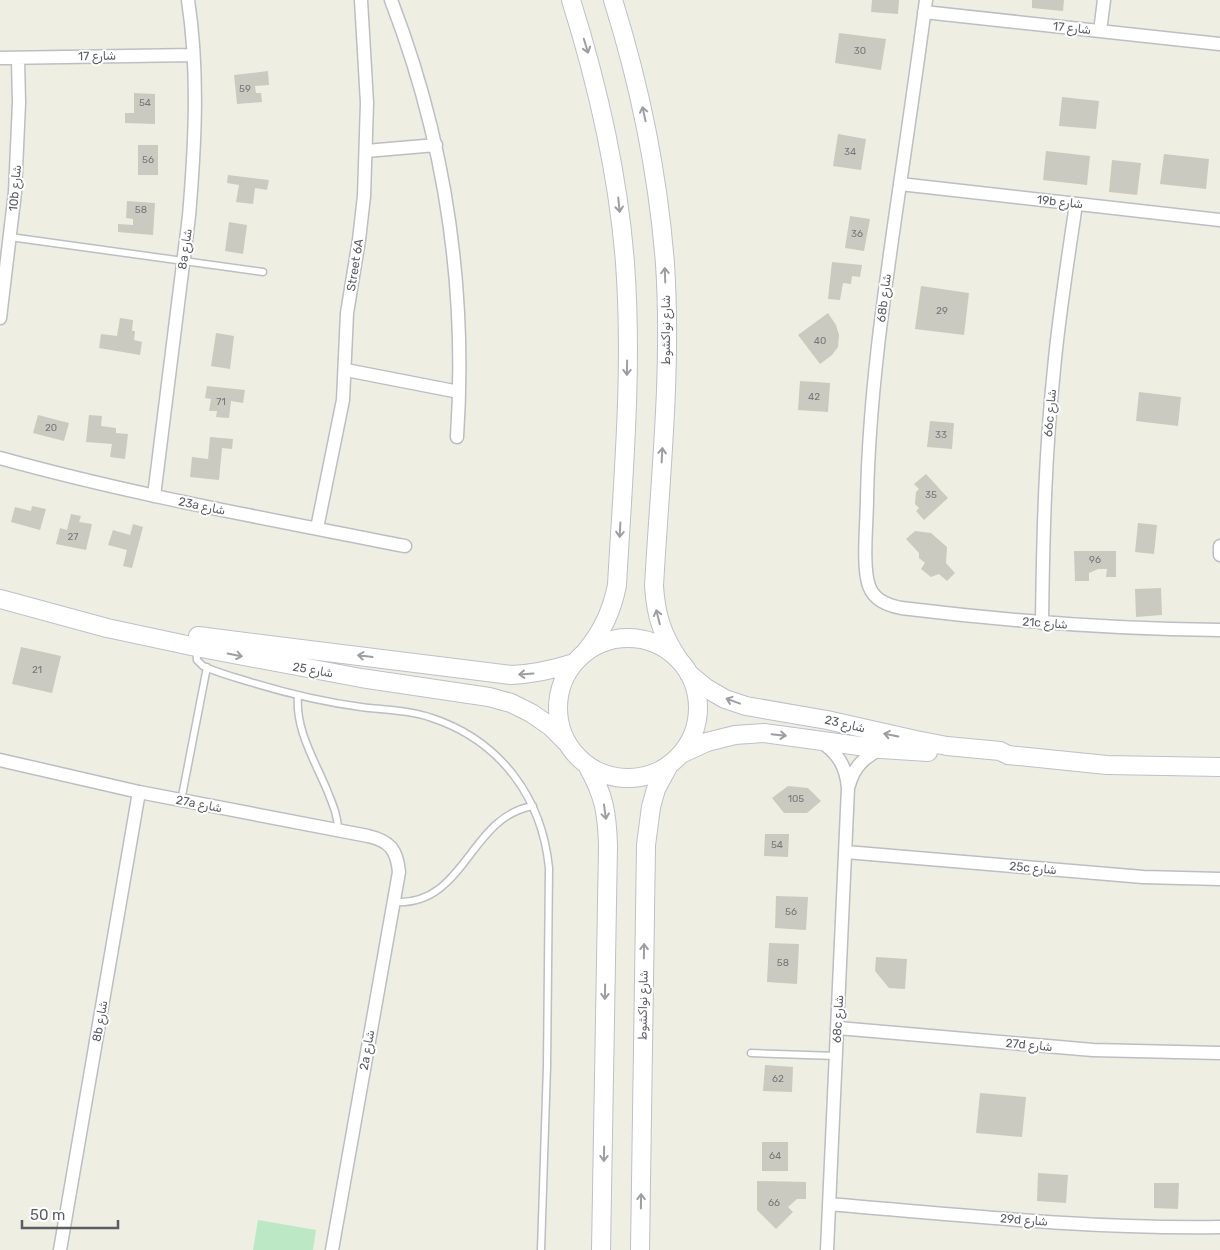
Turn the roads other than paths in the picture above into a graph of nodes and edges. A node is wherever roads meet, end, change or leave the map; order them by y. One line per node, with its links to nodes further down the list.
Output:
1 (188, 0): 10 (street, 8a شارع)
2 (361, 0): 14 (street, Street 6A)
3 (391, 0): 13 (street)
4 (571, 0): 37 (street, one-way to 37)
5 (613, 0): 38 (street, شارع نواكشوط, one-way to 5)
6 (1104, 0): 8 (street)
7 (925, 6): 8 (street, شارع 17); 15 (street, 68b شارع)
8 (1100, 31): 9 (street, شارع 17)
9 (1220, 44)
10 (193, 55): 12 (street, شارع 17); 19 (street, 8a شارع)
11 (0, 58): 12 (street, شارع 17)
12 (18, 58): 18 (street, 10b شارع)
13 (436, 145): 14 (street); 23 (street)
14 (366, 151): 22 (street, Street 6A)
15 (900, 184): 16 (street, 19b شارع); 31 (street, 68b شارع)
16 (1076, 204): 17 (street, 19b شارع); 34 (street, 66c شارع)
17 (1220, 220)
18 (5, 236): 19 (lane); 21 (street, 10b شارع)
19 (183, 261): 20 (lane); 26 (street, 8a شارع)
20 (263, 272)
21 (0, 318)
22 (346, 370): 23 (street); 27 (street, Street 6A)
23 (459, 392): 24 (street)
24 (457, 437)
25 (0, 458): 26 (street, 23a شارع)
26 (154, 496): 27 (street, 23a شارع)
27 (317, 528): 28 (street, 23a شارع)
28 (405, 546)
29 (1220, 546): 30 (street)
30 (1220, 555)
31 (874, 596): 34 (street, 21c شارع)
32 (0, 598): 33 (street, شارع 25)
33 (52, 612): 36 (street, شارع 25); 37 (street, شارع 25, one-way to 33)
34 (1042, 623): 35 (street, 21c شارع)
35 (1220, 630)
36 (196, 647): 39 (lane); 42 (street, شارع 25, one-way to 42)
37 (580, 657): 38 (street); 42 (street)
38 (684, 667): 44 (street, شارع 23, one-way to 38); 46 (street)
39 (207, 668): 40 (lane); 51 (lane)
40 (298, 695): 52 (lane); 53 (lane)
41 (820, 741): 43 (street, شارع 23); 46 (street, شارع 23, one-way to 41); 49 (street, 68c شارع)
42 (566, 742): 47 (street)
43 (881, 749): 44 (street, شارع 23); 49 (street, 68c شارع)
44 (1008, 755): 48 (street, شارع 23)
45 (0, 760): 50 (street, 27a شارع)
46 (675, 760): 47 (street); 68 (street, شارع نواكشوط, one-way to 46)
47 (588, 767): 67 (street, one-way to 67)
48 (1220, 767)
49 (848, 788): 55 (street, 68c شارع)
50 (139, 792): 51 (street, 27a شارع); 64 (street, 8b شارع)
51 (181, 801): 53 (street, 27a شارع)
52 (533, 806): 57 (lane); 66 (lane)
53 (338, 830): 54 (street, 27a شارع)
54 (394, 851): 57 (street, 2a شارع)
55 (846, 852): 56 (street, 25c شارع); 58 (street, 68c شارع)
56 (1220, 879)
57 (393, 902): 65 (street, 2a شارع)
58 (838, 1028): 60 (street, 27d شارع); 61 (street, 68c شارع)
59 (751, 1053): 61 (lane)
60 (1220, 1053)
61 (836, 1056): 62 (street, 68c شارع)
62 (829, 1204): 63 (street, 29d شارع); 69 (street, 68c شارع)
63 (1220, 1227)
64 (60, 1250)
65 (332, 1250)
66 (541, 1250)
67 (601, 1250)
68 (640, 1250)
69 (827, 1250)

